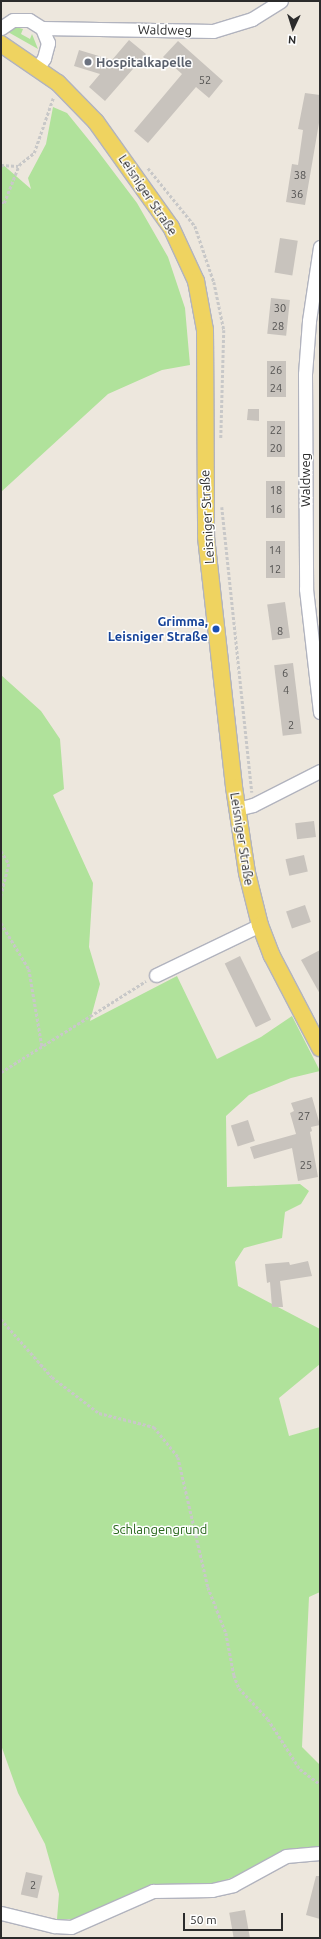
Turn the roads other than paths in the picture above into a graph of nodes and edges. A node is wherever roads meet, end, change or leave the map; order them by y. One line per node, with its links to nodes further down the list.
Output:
1 (281, 1): 3 (street, Waldweg)
2 (1, 28): 3 (street, Waldweg)
3 (42, 28): 5 (street)
4 (1, 44): 5 (main road, Leisniger Straße)
5 (38, 68): 9 (main road, Leisniger Straße)
6 (320, 247): 7 (street, Waldweg)
7 (320, 712)
8 (320, 771): 9 (street)
9 (237, 809): 10 (main road, Leisniger Straße)
10 (260, 925): 11 (street); 12 (main road, Leisniger Straße)
11 (156, 975)
12 (320, 1048)
13 (320, 1853): 14 (street)
14 (1, 1912)

